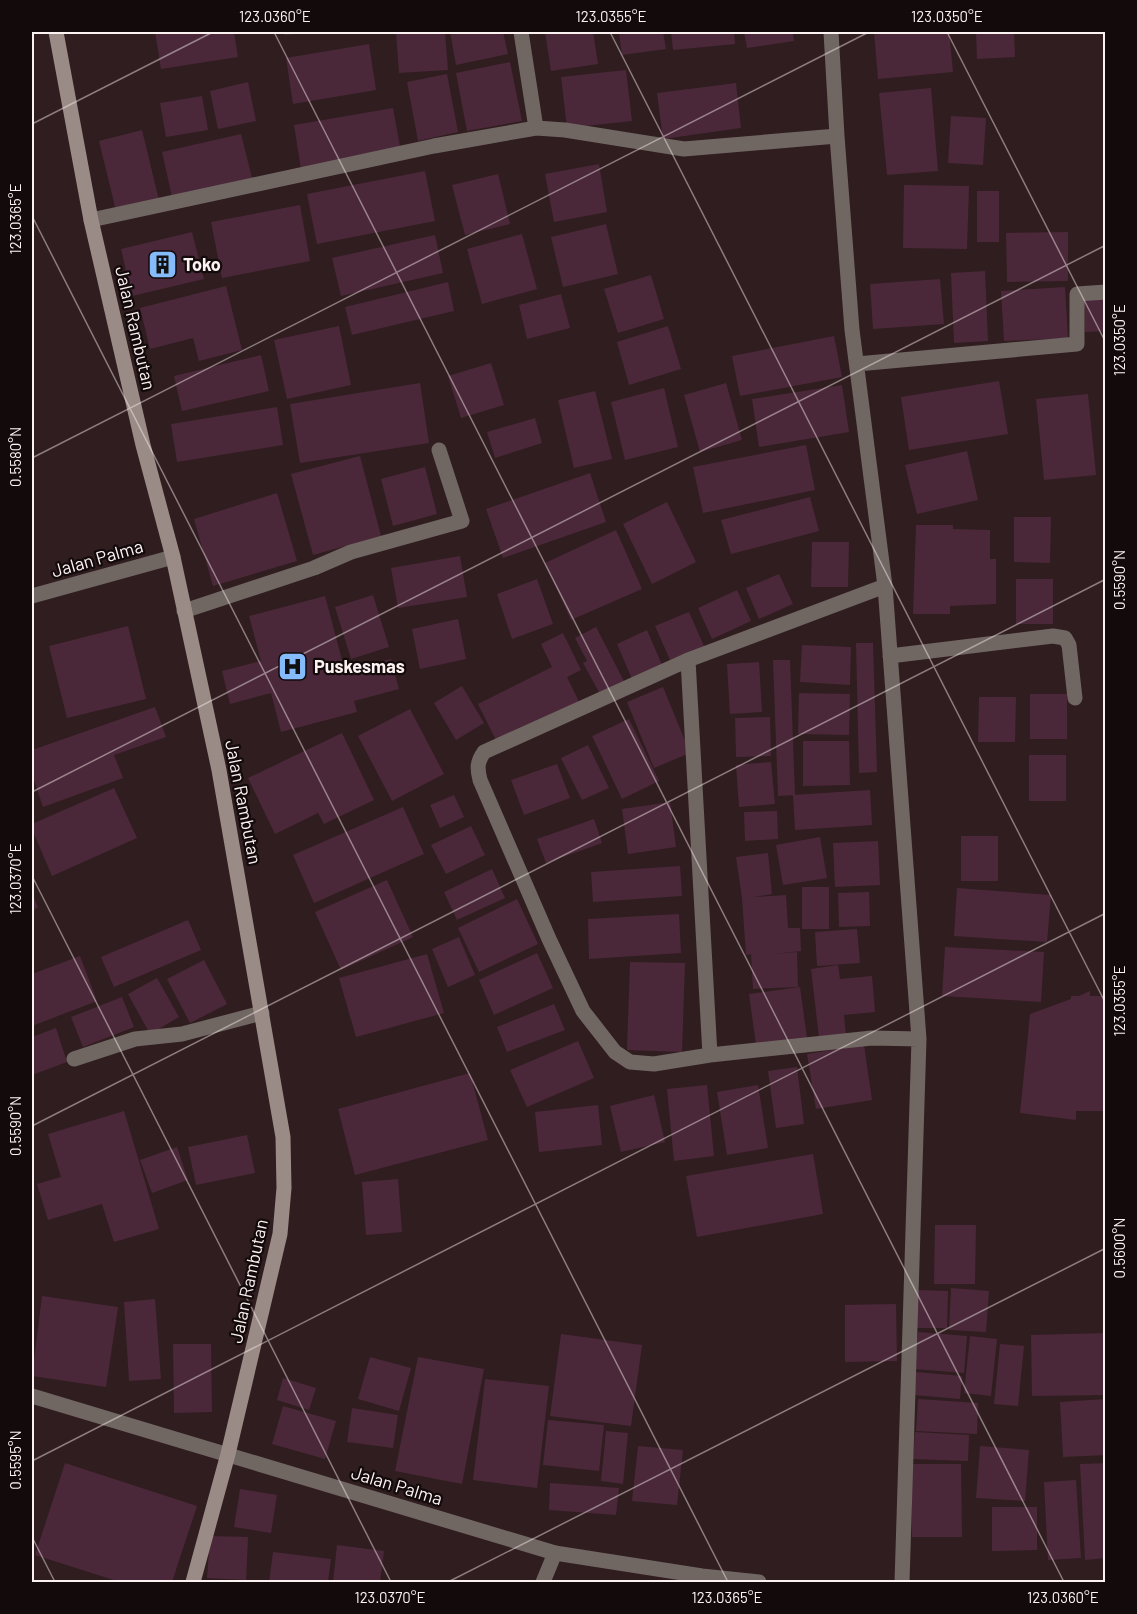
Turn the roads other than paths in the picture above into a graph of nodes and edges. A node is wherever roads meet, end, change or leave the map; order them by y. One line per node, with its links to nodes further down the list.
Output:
1 (56, 32): 6 (street, Jalan Rambutan)
2 (521, 32): 4 (street)
3 (831, 32): 5 (street)
4 (536, 128): 5 (street); 6 (street)
5 (837, 136): 8 (street)
6 (91, 220): 10 (street, Jalan Rambutan)
7 (1106, 292): 8 (street)
8 (857, 364): 11 (street)
9 (439, 450): 13 (street)
10 (173, 557): 12 (street, Jalan Palma); 13 (street, Jalan Rambutan)
11 (885, 586): 14 (street); 15 (street)
12 (32, 596)
13 (184, 611): 17 (street, Jalan Rambutan)
14 (890, 656): 16 (street); 18 (street)
15 (688, 660): 19 (street); 19 (street)
16 (1075, 698)
17 (262, 1012): 20 (street); 22 (street, Jalan Rambutan)
18 (919, 1039): 19 (street); 27 (street)
19 (710, 1055)
20 (74, 1059)
21 (32, 1396): 22 (street, Jalan Palma)
22 (228, 1454): 23 (street, Jalan Palma); 24 (street, Jalan Rambutan)
23 (555, 1553): 25 (street); 26 (street, Jalan Palma)
24 (194, 1582)
25 (543, 1582)
26 (759, 1582)
27 (902, 1582)

